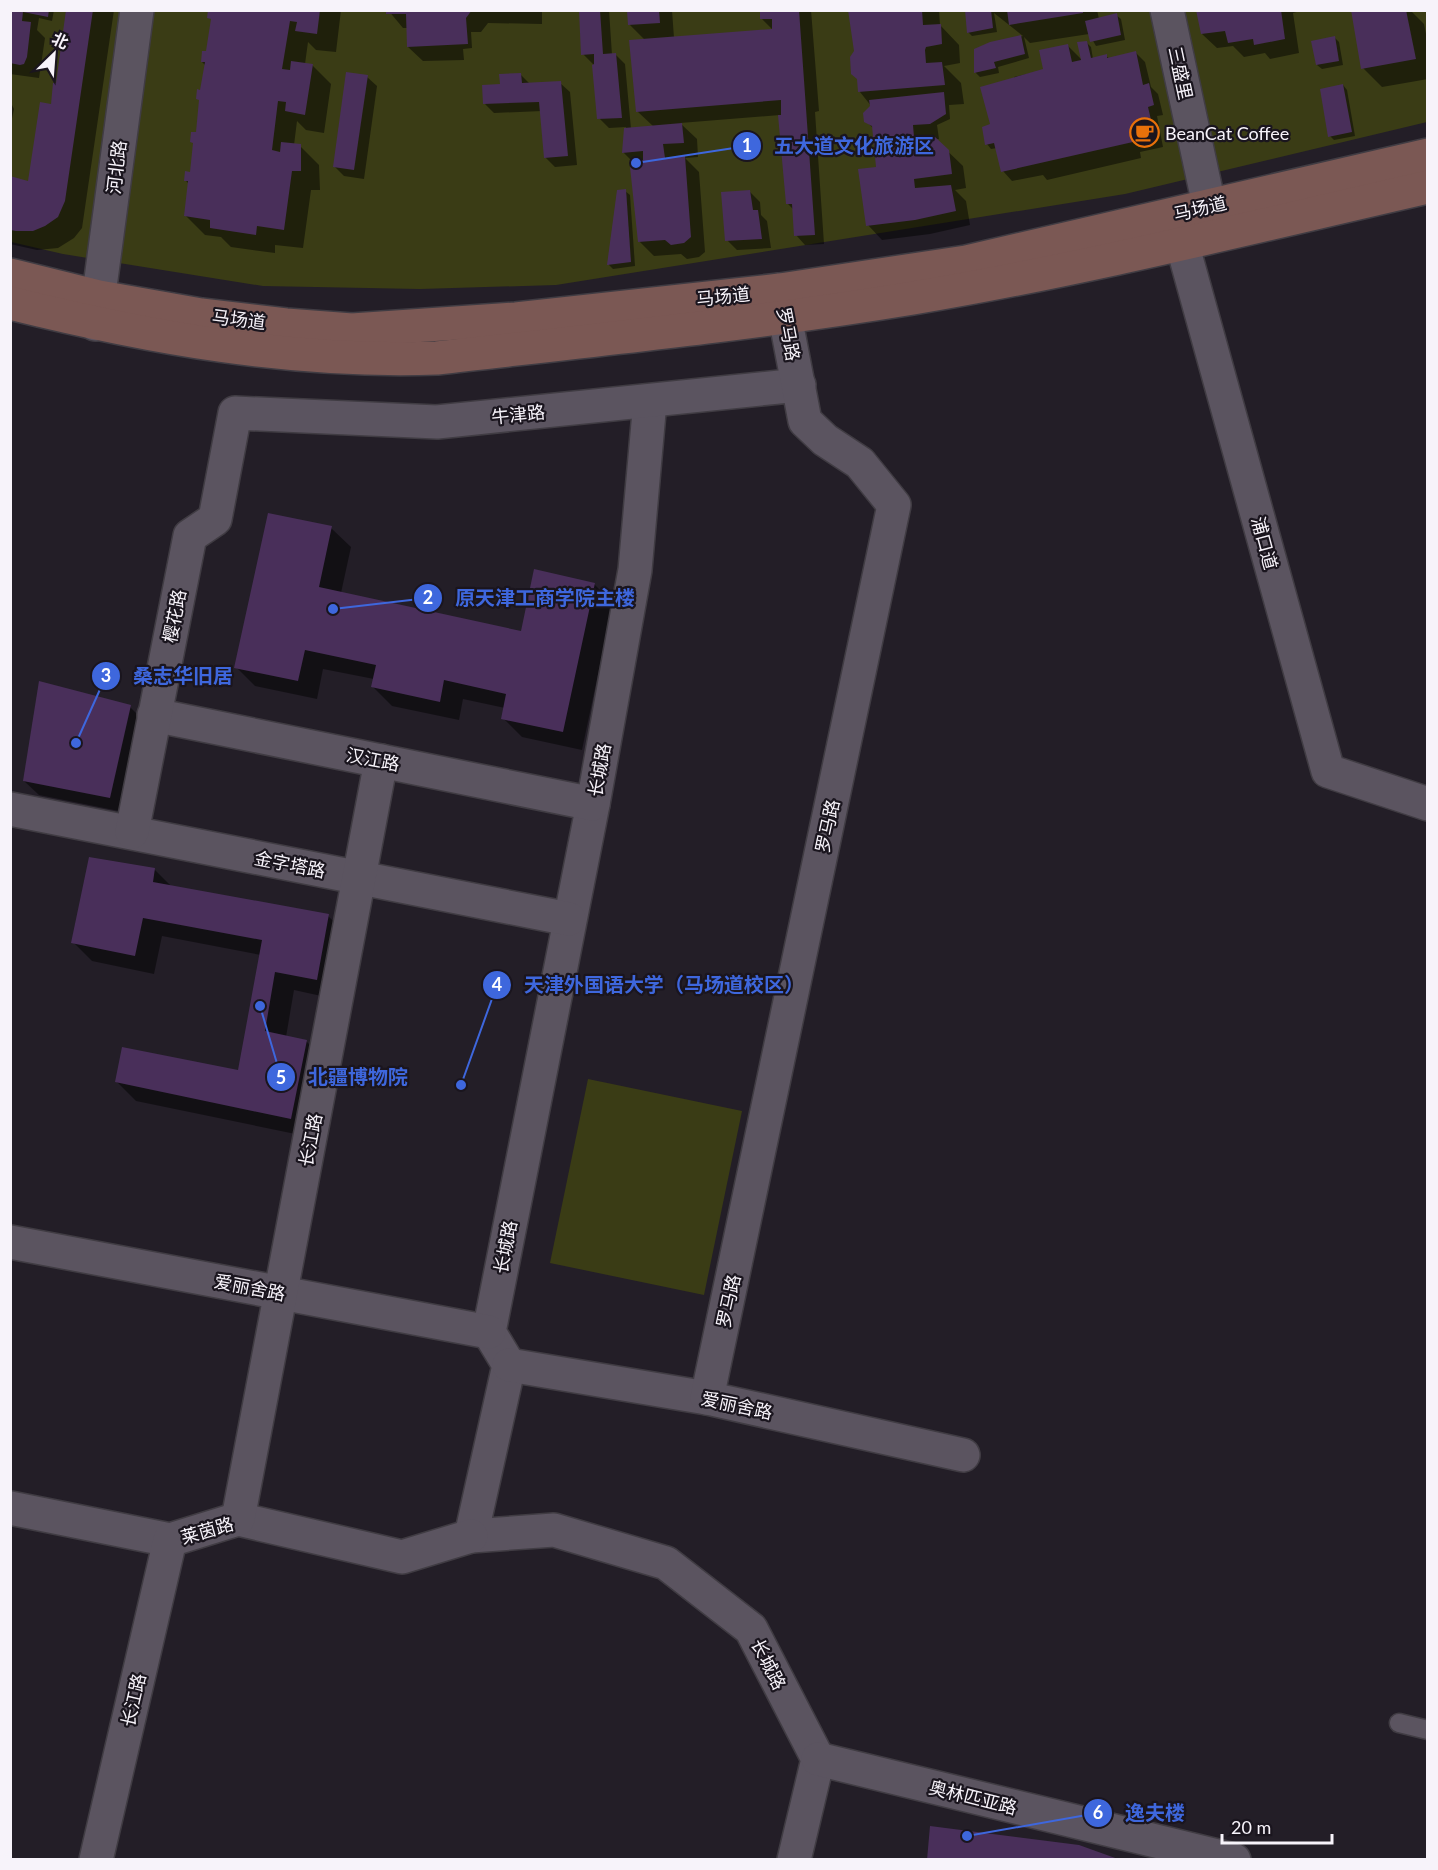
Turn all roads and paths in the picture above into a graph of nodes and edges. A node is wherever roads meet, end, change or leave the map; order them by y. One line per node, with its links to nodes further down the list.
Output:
1 (136, 10): 10 (street, 河北路)
2 (1167, 10): 5 (street, 三盛里)
3 (1428, 155): 5 (main road, 马场道)
4 (1428, 188): 6 (main road, 马场道)
5 (1209, 205): 6 (main road, 马场道)
6 (1178, 229): 9 (main road, 马场道); 17 (street, 浦口道)
7 (10, 275): 10 (main road, 马场道)
8 (10, 303): 10 (main road, 马场道)
9 (782, 304): 10 (main road, 马场道); 11 (street, 罗马路)
10 (97, 311)
11 (800, 386): 12 (street, 牛津路); 26 (street, 罗马路)
12 (650, 401): 13 (street, 牛津路); 16 (street, 长城路)
13 (235, 413): 14 (street, 樱花路)
14 (154, 715): 15 (street, 汉江路); 19 (street, 樱花路)
15 (381, 761): 16 (street, 汉江路); 20 (street, 长江路)
16 (593, 804): 21 (street, 长城路)
17 (1428, 804)
18 (10, 809): 19 (street, 金字塔路)
19 (132, 832): 20 (street, 金字塔路)
20 (359, 878): 21 (street, 金字塔路); 23 (street, 长江路)
21 (569, 918): 24 (street, 长城路)
22 (10, 1242): 23 (street, 爱丽舍路)
23 (281, 1293): 24 (street, 爱丽舍路); 29 (street, 长江路)
24 (489, 1332): 25 (street)
25 (509, 1365): 26 (street, 爱丽舍路); 30 (street)
26 (707, 1398): 27 (street, 爱丽舍路)
27 (963, 1455)
28 (10, 1508): 31 (street, 莱茵路)
29 (237, 1519): 30 (street, 莱茵路); 31 (street, 莱茵路)
30 (471, 1536): 34 (street, 长城路)
31 (170, 1540): 35 (street, 长江路)
32 (1399, 1724): 33 (lane)
33 (1428, 1730)
34 (818, 1759): 36 (street); 37 (street, 奥林匹亚路)
35 (96, 1860)
36 (794, 1860)
37 (1234, 1860)

